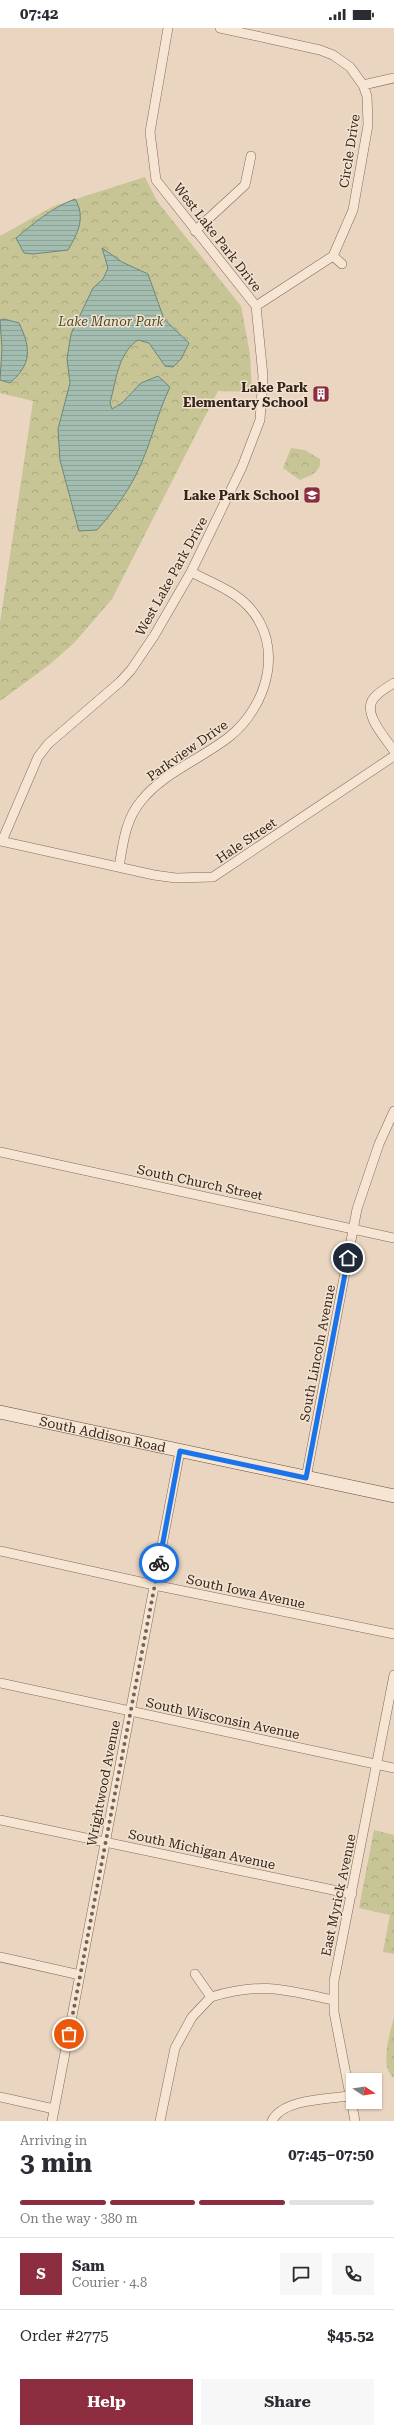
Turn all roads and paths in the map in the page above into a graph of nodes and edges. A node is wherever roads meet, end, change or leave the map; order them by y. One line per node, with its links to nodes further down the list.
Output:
1 (168, 28): 6 (street, West Lake Park Drive)
2 (220, 28): 4 (street, Circle Drive)
3 (394, 78): 4 (street)
4 (363, 85): 7 (street, Circle Drive)
5 (251, 156): 6 (street)
6 (196, 230): 9 (street, West Lake Park Drive)
7 (333, 256): 8 (street); 9 (street)
8 (342, 264)
9 (256, 306): 10 (street, West Lake Park Drive)
10 (191, 572): 14 (street, West Lake Park Drive); 15 (street, Parkview Drive)
11 (394, 683): 12 (street)
12 (394, 751)
13 (394, 756): 15 (street, Hale Street)
14 (1, 841): 15 (street, Hale Street)
15 (119, 867)
16 (394, 1111): 18 (street, South Lincoln Avenue)
17 (0, 1152): 18 (street, South Church Street)
18 (353, 1229): 19 (street, South Church Street); 22 (street, South Lincoln Avenue)
19 (394, 1238)
20 (0, 1412): 21 (street, South Addison Road)
21 (180, 1451): 22 (street, South Addison Road); 25 (street, Wrightwood Avenue)
22 (306, 1478): 23 (street, South Addison Road)
23 (394, 1496)
24 (0, 1551): 25 (street, South Iowa Avenue)
25 (154, 1585): 26 (street, South Iowa Avenue); 29 (street, Wrightwood Avenue)
26 (394, 1634)
27 (394, 1675): 30 (street, East Myrick Avenue)
28 (0, 1683): 29 (street, South Wisconsin Avenue)
29 (130, 1712): 30 (street, South Wisconsin Avenue); 33 (street, Wrightwood Avenue)
30 (377, 1765): 31 (street, South Wisconsin Avenue); 34 (street, East Myrick Avenue)
31 (394, 1768)
32 (0, 1820): 33 (street, South Michigan Avenue)
33 (105, 1842): 34 (street, South Michigan Avenue); 37 (street, Wrightwood Avenue)
34 (352, 1894): 39 (street, East Myrick Avenue)
35 (0, 1957): 37 (street)
36 (195, 1974): 38 (street)
37 (80, 1975): 43 (street, Wrightwood Avenue)
38 (211, 1997): 39 (street); 46 (street)
39 (333, 2000): 40 (street, East Myrick Avenue)
40 (346, 2078)
41 (0, 2096): 43 (street)
42 (346, 2096): 47 (street)
43 (54, 2109): 45 (street, Wrightwood Avenue)
44 (352, 2109): 48 (street, East Myrick Avenue)
45 (52, 2121)
46 (160, 2121)
47 (272, 2121)
48 (355, 2121)

